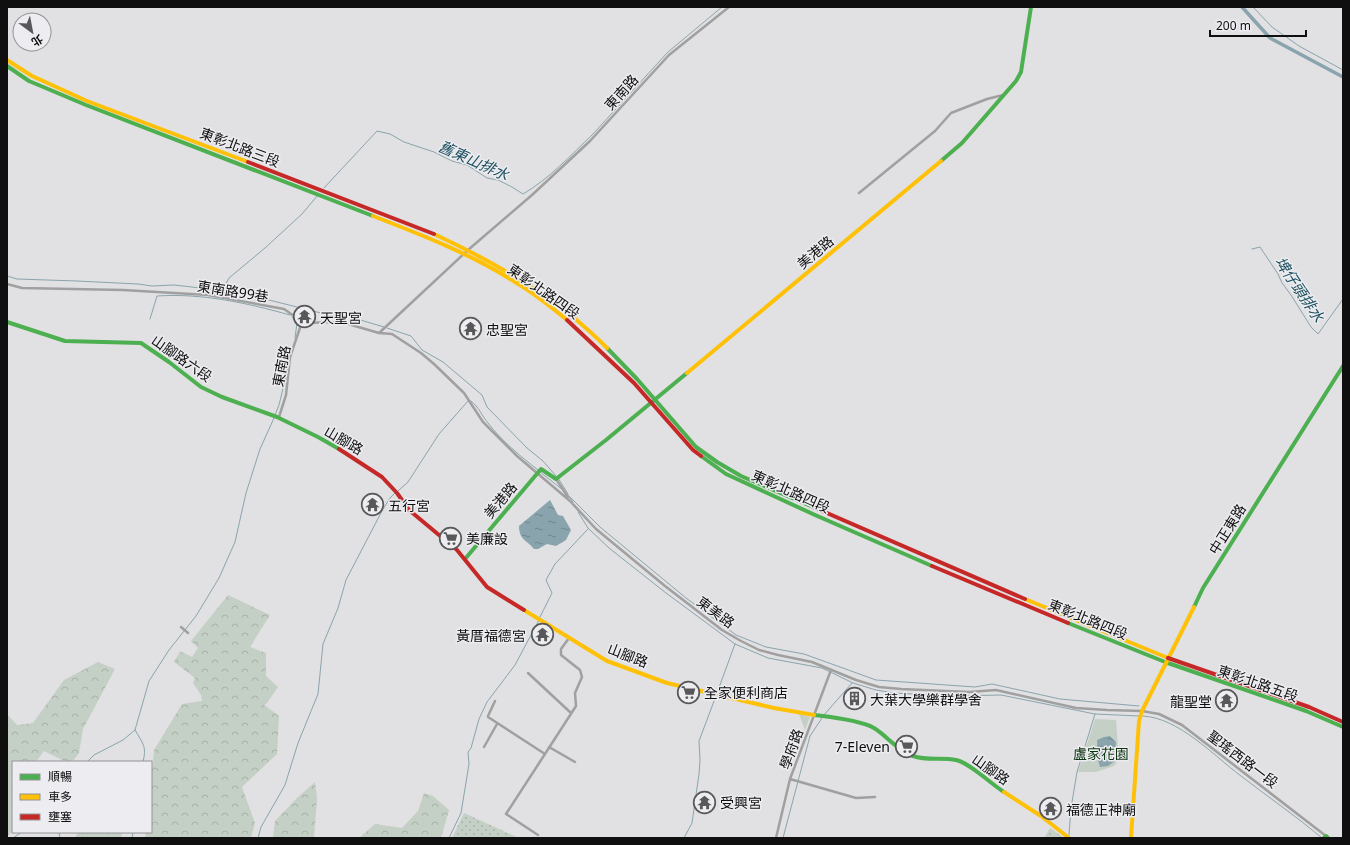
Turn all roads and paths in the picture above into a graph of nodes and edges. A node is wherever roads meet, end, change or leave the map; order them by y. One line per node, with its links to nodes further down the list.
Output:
1 (729, 7): 7 (street, 東南路)
2 (1031, 7): 5 (street, 美港路)
3 (7, 60): 7 (street, 東彰北路三段)
4 (7, 66): 8 (street, 東彰北路三段)
5 (1006, 94): 6 (street); 14 (street, 美港路)
6 (859, 193)
7 (468, 250): 8 (street, 東南路); 14 (street, 東彰北路四段)
8 (464, 254): 12 (street, 東南路); 15 (street, 東彰北路四段)
9 (7, 284): 11 (street, 東南路99巷)
10 (7, 322): 16 (street, 山腳路六段)
11 (301, 325): 12 (street); 16 (street, 東南路)
12 (379, 333): 17 (street)
13 (1343, 366): 26 (street, 中正東路)
14 (655, 399): 15 (street, 美港路); 20 (street, 東彰北路四段)
15 (651, 403): 18 (street, 美港路); 21 (street, 東彰北路四段)
16 (278, 417): 22 (street, 山腳路)
17 (538, 472): 18 (street); 19 (street); 22 (street, 美港路)
18 (558, 478): 19 (street)
19 (570, 501): 27 (street, 東美路)
20 (842, 520): 21 (street); 26 (street, 東彰北路四段)
21 (840, 526): 26 (street, 東彰北路四段)
22 (465, 559): 25 (street, 山腳路)
23 (181, 628): 24 (street)
24 (188, 633)
25 (569, 638): 32 (street); 33 (street, 山腳路)
26 (1166, 660): 31 (street, 中正東路); 34 (street, 東彰北路五段); 36 (street, 東彰北路五段)
27 (831, 670): 29 (street, 東美路); 33 (street, 學府路)
28 (528, 673): 32 (street)
29 (879, 687): 31 (street, 聖瑤西路一段)
30 (495, 701): 35 (street)
31 (1142, 711): 44 (street, 聖瑤西路一段); 47 (street, 中正東路)
32 (571, 713): 38 (street)
33 (816, 715): 41 (street, 學府路); 46 (street, 山腳路)
34 (1343, 722)
35 (497, 724): 37 (street); 39 (street)
36 (1343, 727)
37 (484, 746)
38 (549, 747): 39 (street); 40 (street)
39 (546, 754): 43 (street)
40 (576, 762)
41 (790, 780): 42 (street); 45 (street, 學府路)
42 (875, 797)
43 (538, 835)
44 (1326, 837)
45 (776, 838)
46 (1069, 838)
47 (1131, 838)

